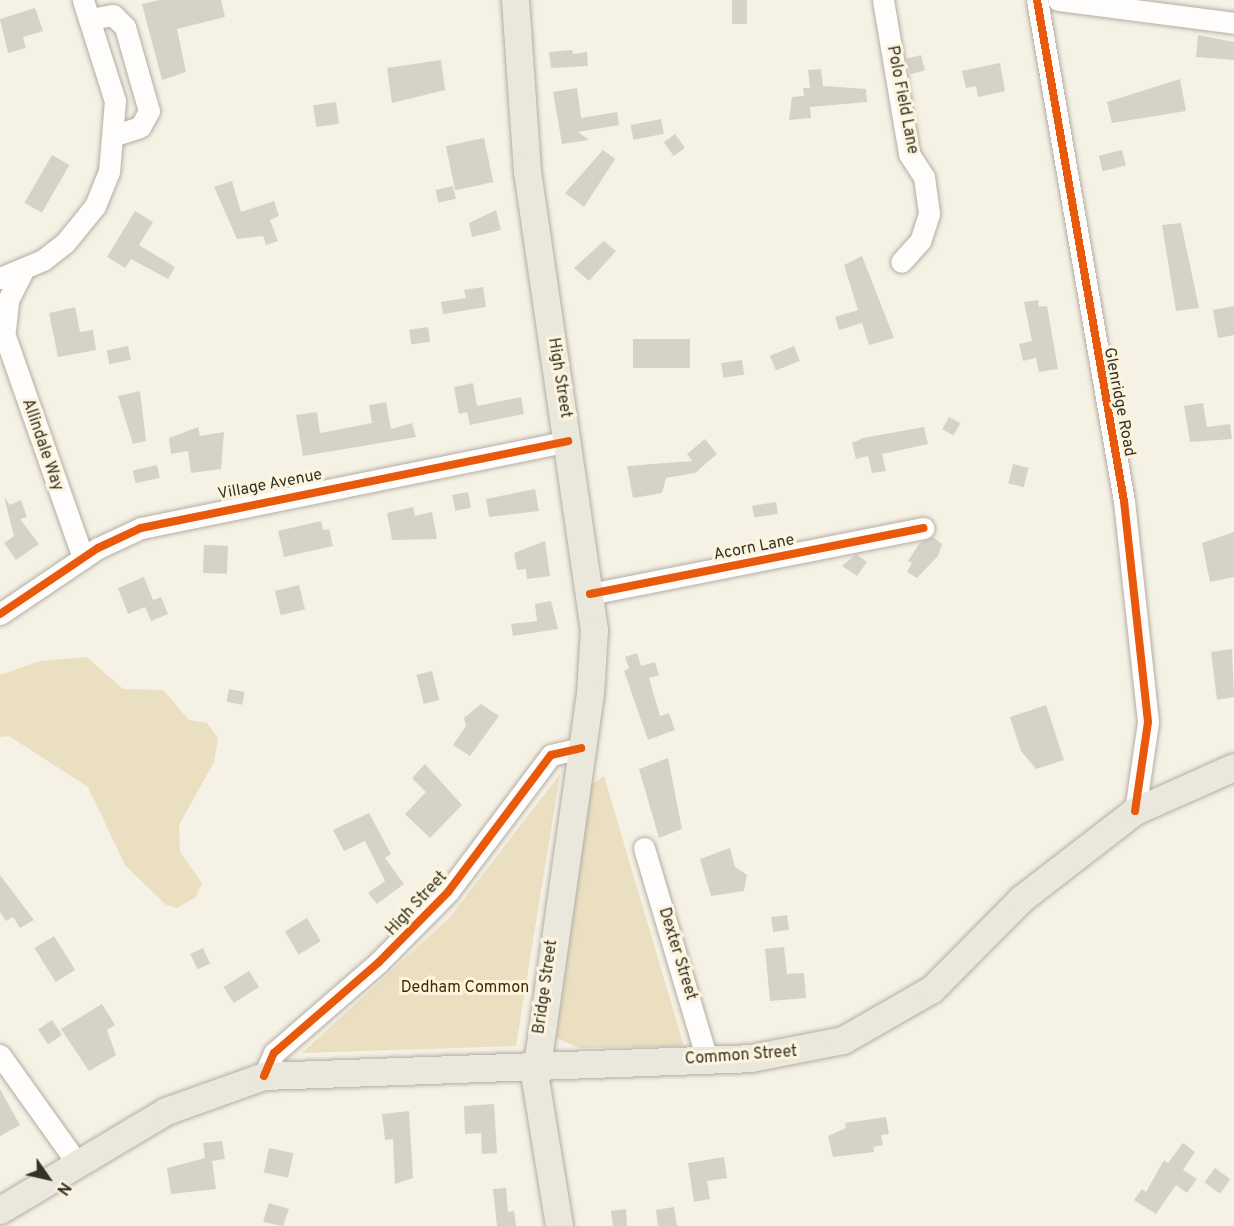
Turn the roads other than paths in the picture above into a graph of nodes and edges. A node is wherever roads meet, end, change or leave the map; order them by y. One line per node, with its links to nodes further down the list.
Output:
1 (515, 0): 12 (main road, High Street)
2 (883, 0): 8 (street, Polo Field Lane)
3 (1037, 0): 19 (street, Glenridge Road)
4 (1058, 0): 6 (street)
5 (86, 9): 7 (street); 7 (street)
6 (1234, 23)
7 (116, 135): 9 (street)
8 (901, 262)
9 (23, 270): 10 (street); 11 (street, Allindale Way)
10 (0, 278)
11 (3, 326): 14 (street, Allindale Way)
12 (568, 441): 14 (street, Village Avenue); 15 (main road, High Street)
13 (924, 528): 15 (street, Acorn Lane)
14 (83, 558): 16 (street, Village Avenue)
15 (590, 594): 17 (main road, High Street)
16 (0, 614)
17 (581, 748): 23 (main road, Bridge Street); 24 (street, High Street)
18 (1234, 767): 19 (main road, Common Street)
19 (1135, 811): 22 (main road, Common Street)
20 (644, 848): 22 (street, Dexter Street)
21 (0, 1055): 25 (street)
22 (707, 1060): 23 (main road, Common Street)
23 (536, 1065): 24 (main road, Common Street); 27 (main road, Bridge Street)
24 (264, 1076): 25 (main road)
25 (77, 1163): 26 (main road)
26 (0, 1210)
27 (559, 1226)

